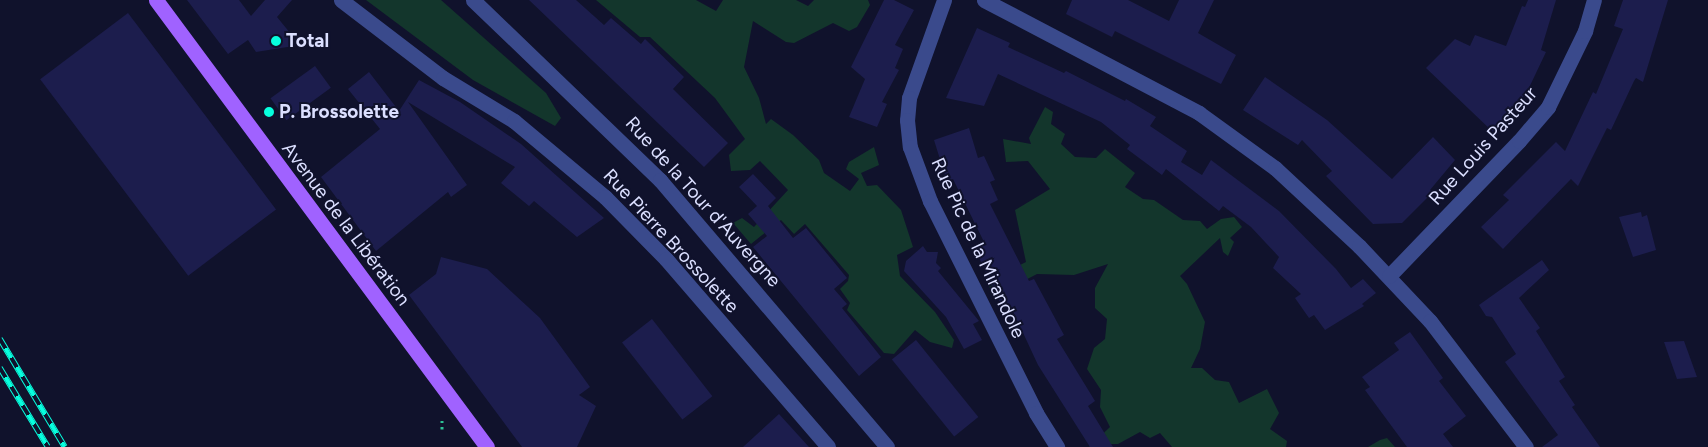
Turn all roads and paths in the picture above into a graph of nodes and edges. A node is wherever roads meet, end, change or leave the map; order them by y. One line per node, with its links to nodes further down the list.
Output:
1 (156, 0): 8 (main road, Avenue de la Libération)
2 (341, 0): 9 (street, Rue Pierre Brossolette)
3 (473, 0): 10 (street, Rue de la Tour d'Auvergne)
4 (944, 0): 11 (street, Rue Pic de la Mirandole)
5 (984, 0): 7 (street)
6 (1594, 0): 7 (street, Rue Louis Pasteur)
7 (1389, 276): 12 (street)
8 (487, 447)
9 (828, 447)
10 (887, 447)
11 (1056, 447)
12 (1526, 447)

